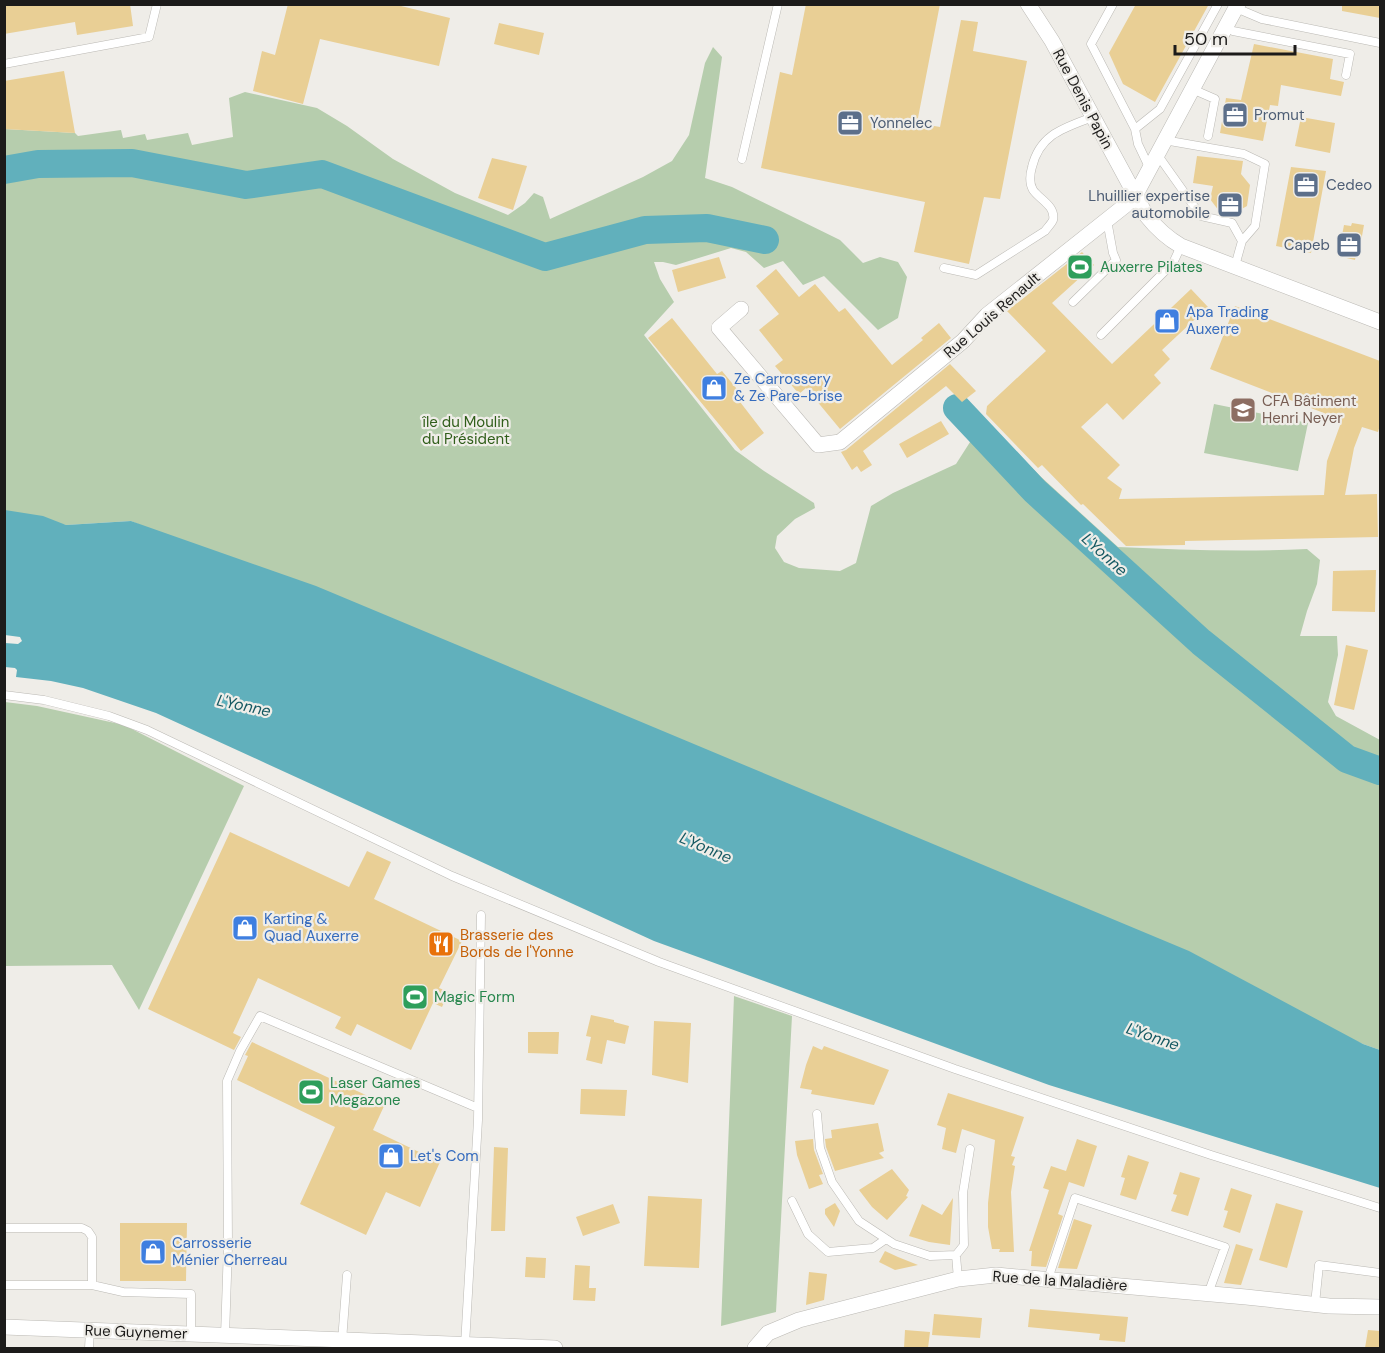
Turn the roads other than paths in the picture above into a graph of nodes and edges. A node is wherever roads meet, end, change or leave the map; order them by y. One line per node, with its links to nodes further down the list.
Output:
1 (157, 4): 9 (lane)
2 (778, 4): 16 (lane)
3 (1028, 4): 12 (street, Rue Denis Papin)
4 (1113, 4): 13 (lane)
5 (1218, 4): 13 (lane)
6 (1237, 6): 7 (street, Rue Louis Renault); 8 (lane)
7 (1226, 26): 10 (lane); 11 (street, Rue Louis Renault)
8 (1380, 43)
9 (4, 64)
10 (1346, 75)
11 (1192, 89): 14 (lane); 15 (street, Rue Louis Renault)
12 (1093, 117): 18 (street, Rue Denis Papin); 23 (lane)
13 (1135, 129): 17 (lane)
14 (1208, 136)
15 (1160, 147): 17 (street, Rue Louis Renault); 20 (lane); 20 (lane)
16 (742, 159)
17 (1149, 167): 18 (street, Rue Louis Renault)
18 (1135, 196): 19 (street, Rue Louis Renault); 21 (street, Rue Denis Papin)
19 (1107, 220): 24 (lane); 25 (street, Rue Louis Renault)
20 (1242, 242): 22 (lane)
21 (1181, 246): 22 (street, Rue Denis Papin); 27 (lane)
22 (1235, 266): 26 (street, Rue Denis Papin)
23 (944, 268)
24 (1073, 302)
25 (741, 309)
26 (1380, 322)
27 (1101, 335)
28 (4, 695): 34 (lane)
29 (481, 915): 30 (lane)
30 (478, 1108): 50 (lane); 53 (lane)
31 (817, 1114): 36 (lane)
32 (970, 1149): 37 (lane)
33 (792, 1201): 36 (lane)
34 (1380, 1208)
35 (4, 1228): 43 (lane)
36 (886, 1239): 37 (lane)
37 (956, 1255): 40 (lane)
38 (1380, 1273): 45 (lane)
39 (347, 1275): 51 (lane)
40 (958, 1279): 41 (street, Rue de la Maladière); 56 (street, Rue de la Maladière)
41 (1048, 1279): 44 (street, Rue de la Maladière); 44 (lane)
42 (4, 1285): 43 (lane)
43 (92, 1285): 49 (lane)
44 (1208, 1294): 45 (street, Rue de la Maladière)
45 (1314, 1304): 46 (street, Rue de la Maladière)
46 (1380, 1307)
47 (4, 1327): 48 (street, Rue Guynemer)
48 (90, 1330): 49 (street, Rue Guynemer); 54 (lane)
49 (191, 1334): 50 (street, Rue Guynemer)
50 (225, 1336): 52 (street, Rue Guynemer)
51 (342, 1341): 52 (street, Rue Guynemer); 53 (street, Rue Guynemer)
52 (299, 1344)
53 (465, 1345): 55 (street, Rue Guynemer)
54 (88, 1348)
55 (555, 1348)
56 (755, 1348)

